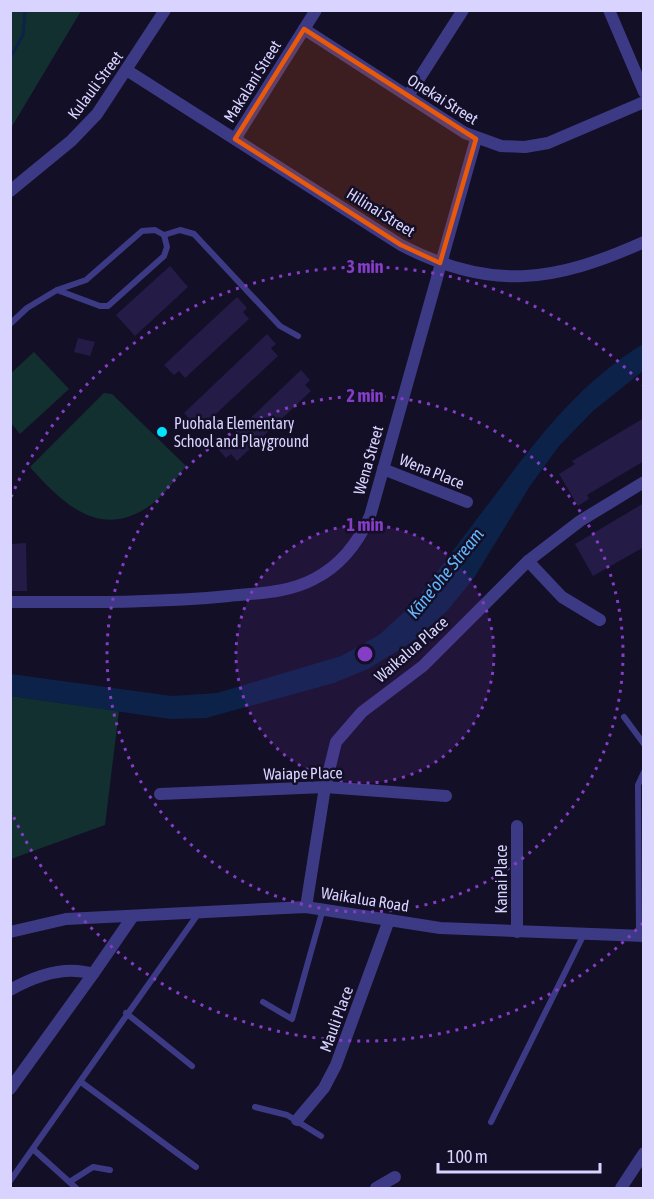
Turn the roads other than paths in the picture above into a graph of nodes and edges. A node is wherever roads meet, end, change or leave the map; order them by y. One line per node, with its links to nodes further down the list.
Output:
1 (165, 10): 6 (street, Kulauli Street)
2 (316, 10): 5 (street, Makalani Street)
3 (463, 10): 8 (street)
4 (609, 10): 7 (street)
5 (304, 29): 8 (street, Onekai Street); 10 (street, Makalani Street)
6 (128, 71): 10 (street, Hilinai Street); 12 (street, Kulauli Street)
7 (644, 92)
8 (408, 96): 11 (street, Onekai Street)
9 (644, 102): 11 (street, Onekai Street)
10 (235, 139): 15 (street, Hilinai Street)
11 (476, 139): 15 (street, Wena Street)
12 (10, 191)
13 (164, 235): 16 (lane); 16 (lane); 18 (lane)
14 (644, 242): 15 (street, Hilinai Street)
15 (440, 263): 19 (street, Wena Street)
16 (57, 291): 17 (lane)
17 (10, 324)
18 (298, 336)
19 (383, 469): 21 (street, Wena Place); 23 (street, Wena Street)
20 (644, 482): 22 (street, Waikalua Place)
21 (467, 502)
22 (528, 561): 24 (street); 28 (street, Waikalua Place)
23 (10, 602)
24 (600, 620)
25 (624, 717): 26 (lane)
26 (644, 744)
27 (644, 772): 40 (lane)
28 (325, 786): 29 (street, Waiape Place); 30 (street, Waiape Place); 32 (street, Waikalua Place)
29 (160, 794)
30 (446, 796)
31 (517, 826): 38 (street, Kanai Place)
32 (306, 907): 33 (street, Waikalua Road); 34 (street, Waikalua Road)
33 (323, 908): 36 (street, Waikalua Road); 43 (lane)
34 (198, 913): 35 (street, Waikalua Road); 44 (lane)
35 (134, 916): 37 (street, Waikalua Road); 41 (street)
36 (389, 920): 38 (street, Waikalua Road); 49 (street, Mauli Place)
37 (10, 932)
38 (518, 932): 39 (street, Waikalua Road)
39 (585, 934): 40 (street, Waikalua Road); 50 (lane)
40 (641, 936)
41 (93, 974): 42 (street); 47 (street)
42 (10, 990)
43 (263, 1002)
44 (126, 1013): 45 (lane); 46 (lane)
45 (192, 1066)
46 (81, 1082): 52 (lane); 54 (lane)
47 (10, 1089)
48 (255, 1107): 49 (lane)
49 (297, 1120): 51 (lane)
50 (491, 1122)
51 (321, 1136)
52 (34, 1150): 57 (lane); 58 (lane)
53 (644, 1153): 61 (street)
54 (196, 1167)
55 (110, 1170): 58 (lane)
56 (395, 1177): 60 (street)
57 (10, 1181)
58 (70, 1181): 59 (lane)
59 (76, 1188)
60 (376, 1188)
61 (621, 1188)

